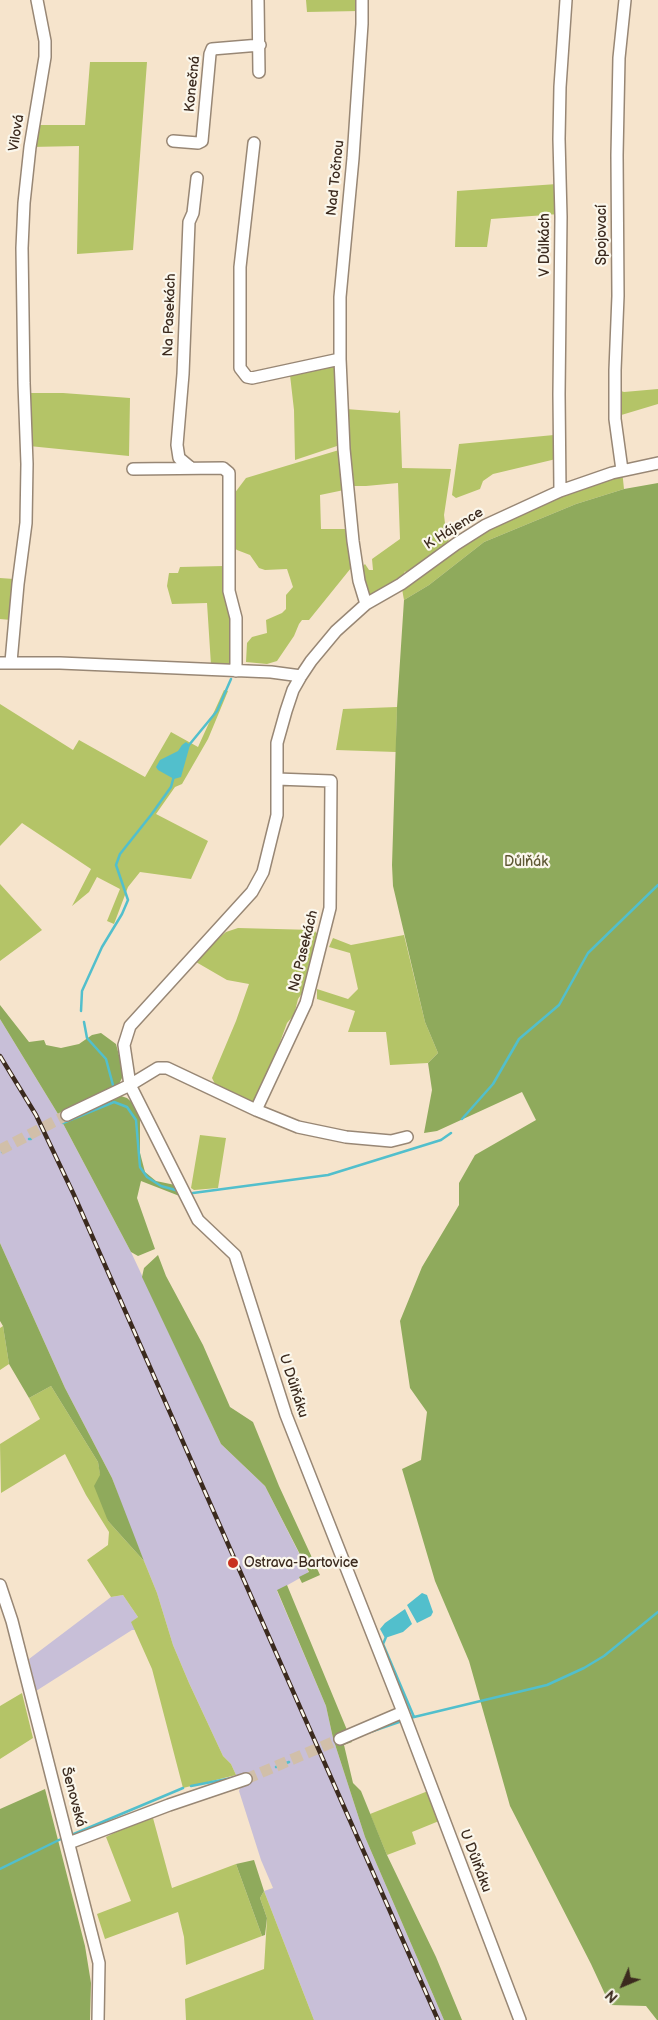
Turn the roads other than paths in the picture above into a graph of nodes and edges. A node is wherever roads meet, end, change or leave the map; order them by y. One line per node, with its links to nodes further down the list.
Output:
1 (37, 0): 20 (street, Vilová)
2 (258, 0): 6 (street)
3 (362, 0): 11 (street, Nad Točnou)
4 (566, 0): 18 (street, V Důlkách)
5 (625, 0): 17 (street, Spojovací)
6 (260, 45): 7 (street); 8 (street, Konečná)
7 (259, 72)
8 (173, 141)
9 (254, 143): 11 (street)
10 (197, 178): 12 (street, Na Pasekách)
11 (340, 359): 19 (street, Nad Točnou)
12 (177, 453): 14 (street); 15 (street)
13 (658, 462): 17 (street, K Hájence)
14 (166, 468): 15 (street); 16 (street)
15 (191, 468): 21 (street)
16 (133, 469)
17 (622, 470): 18 (street, K Hájence)
18 (560, 491): 19 (street, K Hájence)
19 (366, 604): 22 (street, K Hájence)
20 (5, 663): 21 (street)
21 (236, 671): 22 (street)
22 (301, 676): 23 (street)
23 (277, 779): 24 (street); 25 (street, Na Pasekách)
24 (120, 1090): 25 (street); 26 (street); 29 (street, U Důlňáku)
25 (256, 1110): 27 (street)
26 (67, 1115)
27 (407, 1138)
28 (0, 1585): 32 (street, Šenovská)
29 (403, 1712): 30 (street); 34 (street, U Důlňáku)
30 (340, 1739)
31 (246, 1779): 32 (street)
32 (69, 1843): 33 (street, Šenovská)
33 (98, 2020)
34 (520, 2020)

